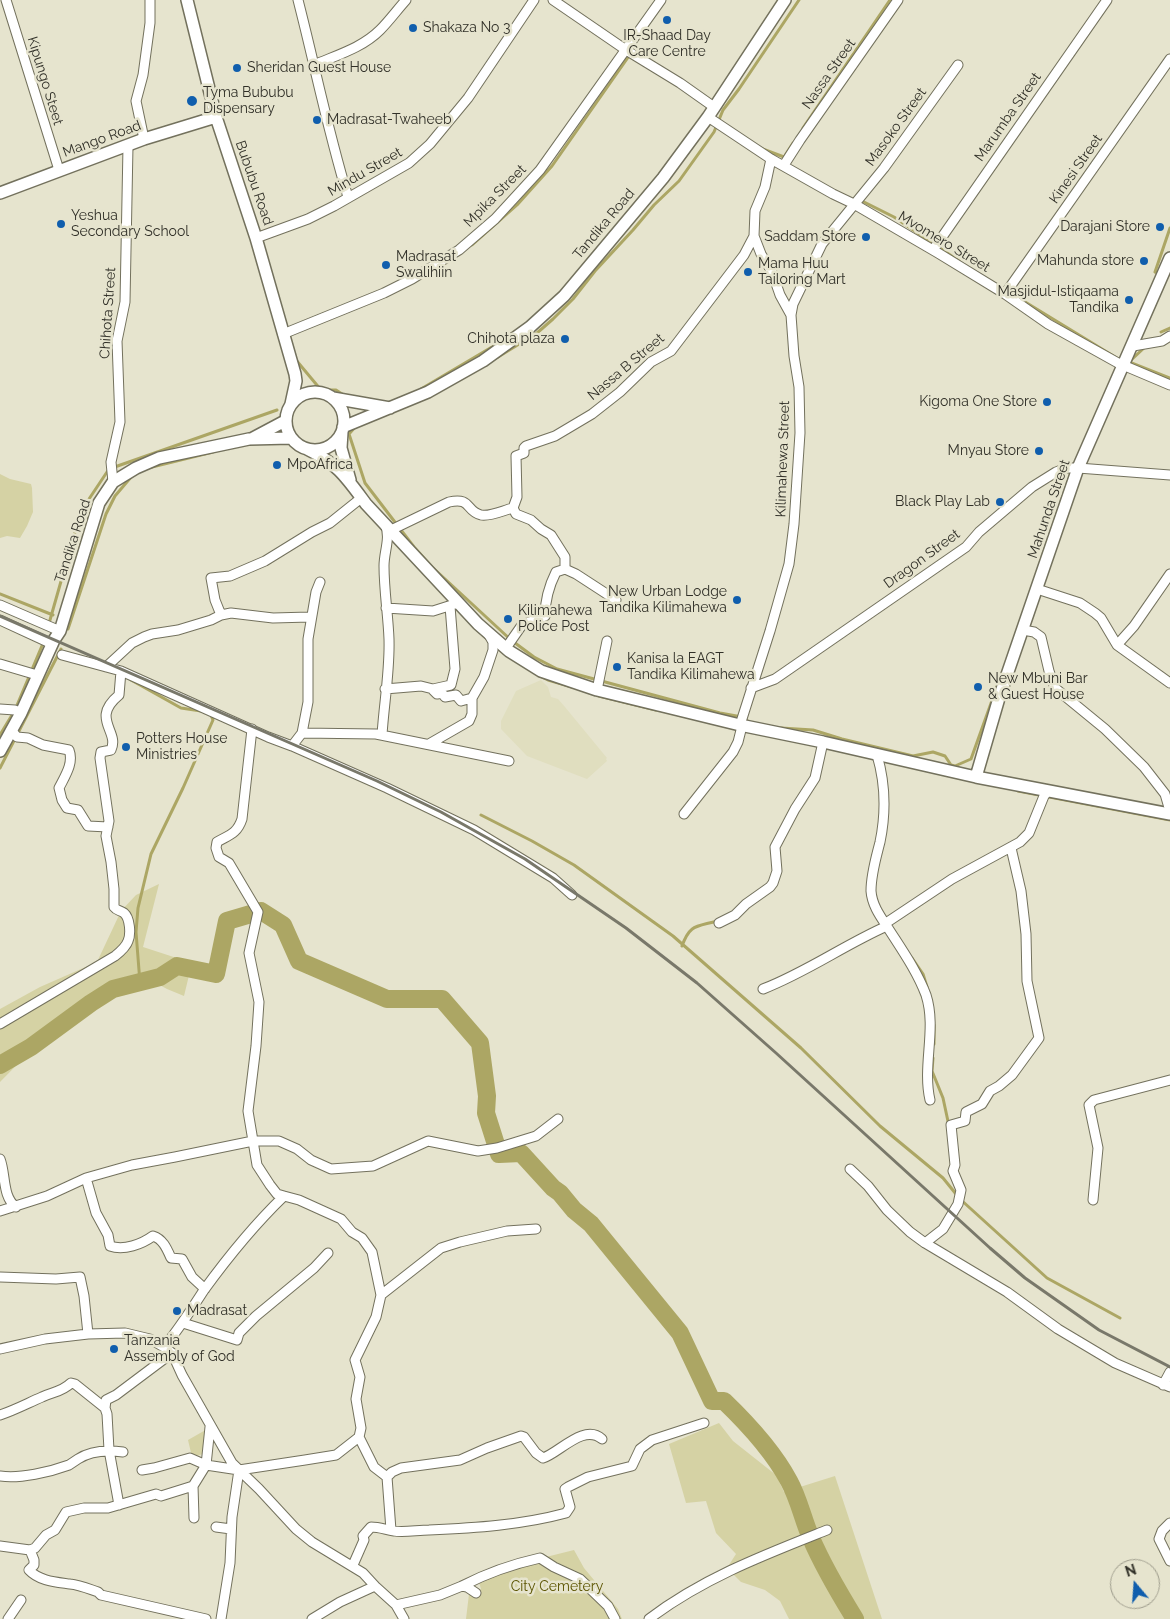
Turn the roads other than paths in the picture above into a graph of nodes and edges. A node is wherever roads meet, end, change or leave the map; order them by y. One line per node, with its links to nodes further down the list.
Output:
1 (6, 0): 22 (street, Kipungo Steet)
2 (150, 0): 18 (street)
3 (188, 0): 17 (street, Bububu Road)
4 (298, 0): 14 (street)
5 (406, 0): 14 (street)
6 (534, 0): 24 (street, Mindu Street)
7 (553, 0): 12 (street, Mvomero Street)
8 (661, 0): 12 (street, Mpika Street)
9 (785, 0): 16 (street, Tandika Road)
10 (898, 0): 21 (street, Nassa Street)
11 (1107, 0): 28 (street, Marumba Street)
12 (626, 50): 16 (street, Mvomero Street); 32 (street, Mpika Street)
13 (1170, 59): 30 (street, Kinesi Street)
14 (314, 65): 24 (street)
15 (958, 65): 25 (street, Masoko Street)
16 (711, 112): 20 (street, Mvomero Street); 40 (street, Tandika Road)
17 (216, 117): 18 (street, Mango Road); 27 (street, Bububu Road)
18 (144, 139): 19 (street, Mango Road)
19 (128, 146): 22 (street, Mango Road); 49 (street, Chihota Street)
20 (771, 159): 21 (street, Mvomero Street); 26 (street)
21 (784, 165): 25 (street, Mvomero Street)
22 (58, 170): 23 (street, Mango Road)
23 (0, 193)
24 (348, 197): 27 (street, Mindu Street)
25 (854, 204): 28 (street, Mvomero Street); 31 (street, Kilimahewa Street)
26 (754, 236): 31 (street); 51 (street, Nassa B Street)
27 (256, 238): 32 (street, Bububu Road)
28 (933, 250): 30 (street, Mvomero Street)
29 (1170, 258): 34 (street, Mahunda Street)
30 (1005, 294): 35 (street, Mvomero Street)
31 (791, 315): 77 (street, Kilimahewa Street)
32 (283, 334): 36 (street, Bububu Road)
33 (1170, 336): 34 (street)
34 (1133, 346): 35 (street, Mahunda Street)
35 (1123, 365): 37 (street, Mvomero Street); 46 (street, Mahunda Street)
36 (295, 374): 38 (street); 39 (street)
37 (1170, 385)
38 (327, 396): 39 (street); 40 (street); 42 (street)
39 (291, 404): 41 (street)
40 (390, 408): 42 (street, Tandika Road)
41 (286, 421): 43 (street); 44 (street)
42 (343, 428): 45 (street); 48 (street)
43 (291, 438): 44 (street, Tandika Road); 45 (street)
44 (249, 440): 49 (street, Tandika Road)
45 (307, 449): 48 (street)
46 (1078, 468): 47 (street, Dragon Street); 56 (street, Mahunda Street); 77 (street, Dragon Street)
47 (1170, 475)
48 (351, 481): 50 (street)
49 (113, 482): 65 (street, Tandika Road)
50 (360, 495): 52 (street); 61 (street)
51 (513, 508): 52 (street); 53 (street)
52 (388, 527): 58 (street); 60 (street)
53 (565, 569): 57 (street); 70 (street)
54 (1170, 574): 69 (street)
55 (320, 582): 62 (street)
56 (1037, 589): 64 (street, Mahunda Street); 69 (street)
57 (616, 600)
58 (455, 604): 60 (street); 66 (street); 79 (street)
59 (0, 605): 65 (street)
60 (386, 608): 78 (street)
61 (221, 615): 62 (street); 73 (street)
62 (310, 617): 87 (street)
63 (0, 620): 68 (street)
64 (1023, 630): 95 (street, Mahunda Street); 97 (street)
65 (60, 631): 68 (street, Tandika Road)
66 (486, 631): 70 (street); 81 (street)
67 (607, 641): 80 (street)
68 (52, 644): 75 (street, Tandika Road)
69 (1117, 645): 76 (street)
70 (506, 648): 80 (street)
71 (62, 655): 73 (street)
72 (0, 664): 75 (street)
73 (106, 667): 74 (street)
74 (121, 671): 85 (street); 100 (street)
75 (37, 675): 83 (street, Tandika Road)
76 (1170, 683)
77 (751, 688): 84 (street, Kilimahewa Street)
78 (385, 689): 79 (street); 88 (street)
79 (433, 689): 81 (street)
80 (597, 690): 84 (street)
81 (472, 698): 90 (street)
82 (0, 709): 83 (street)
83 (21, 713): 86 (street, Tandika Road)
84 (741, 726): 89 (street); 98 (street, Kilimahewa Street)
85 (252, 729): 91 (street); 110 (street)
86 (11, 730): 92 (street, Tandika Road); 100 (street)
87 (302, 733): 88 (street); 91 (street)
88 (382, 735): 90 (street)
89 (823, 742): 93 (street); 103 (street)
90 (429, 744): 94 (street)
91 (292, 746): 102 (street)
92 (0, 751)
93 (877, 755): 95 (street); 104 (street)
94 (509, 761)
95 (976, 777): 96 (street)
96 (1047, 792): 99 (street); 101 (street)
97 (1170, 811)
98 (684, 814)
99 (1170, 814)
100 (108, 827): 106 (street)
101 (1011, 848): 104 (street); 119 (street)
102 (572, 894)
103 (719, 923)
104 (887, 926): 105 (street); 108 (street)
105 (763, 989)
106 (0, 1024)
107 (1170, 1080): 115 (street)
108 (930, 1100)
109 (558, 1119): 110 (street)
110 (252, 1140): 113 (street); 114 (street)
111 (0, 1160): 116 (street)
112 (850, 1170): 119 (street)
113 (86, 1178): 116 (street); 122 (street)
114 (284, 1196): 122 (street); 123 (street)
115 (1093, 1200)
116 (16, 1207): 117 (street)
117 (0, 1211)
118 (536, 1229): 123 (street)
119 (925, 1243): 129 (street)
120 (328, 1253): 124 (street)
121 (0, 1277): 125 (street)
122 (205, 1289): 124 (street)
123 (381, 1295): 134 (street)
124 (183, 1323): 127 (street)
125 (88, 1334): 126 (street); 127 (street)
126 (0, 1349)
127 (168, 1350): 130 (street); 133 (street)
128 (1170, 1372): 129 (street)
129 (1166, 1386)
130 (105, 1408): 131 (street); 136 (street)
131 (0, 1415)
132 (704, 1423): 149 (street)
133 (210, 1427): 138 (street); 140 (street)
134 (360, 1437): 140 (street); 142 (street)
135 (602, 1439): 142 (street)
136 (109, 1450): 137 (street); 141 (street); 144 (street)
137 (123, 1452)
138 (206, 1464): 139 (street); 140 (street); 143 (street)
139 (142, 1470)
140 (239, 1470): 148 (street); 154 (street)
141 (0, 1476)
142 (387, 1477): 149 (street)
143 (193, 1486): 144 (street); 145 (street)
144 (119, 1505): 152 (street)
145 (194, 1518)
146 (1170, 1523): 153 (street)
147 (216, 1527): 148 (street)
148 (231, 1530): 162 (street)
149 (391, 1530): 154 (street)
150 (827, 1530): 166 (street)
151 (0, 1546): 152 (street)
152 (30, 1550): 161 (street)
153 (1170, 1561)
154 (352, 1565): 155 (street)
155 (375, 1586): 159 (street); 163 (street)
156 (462, 1586): 157 (street); 159 (street); 165 (street)
157 (476, 1593)
158 (21, 1600): 160 (street)
159 (396, 1605): 164 (street)
160 (8, 1619)
161 (206, 1619)
162 (221, 1619)
163 (312, 1619)
164 (404, 1619)
165 (615, 1619)
166 (649, 1619)

